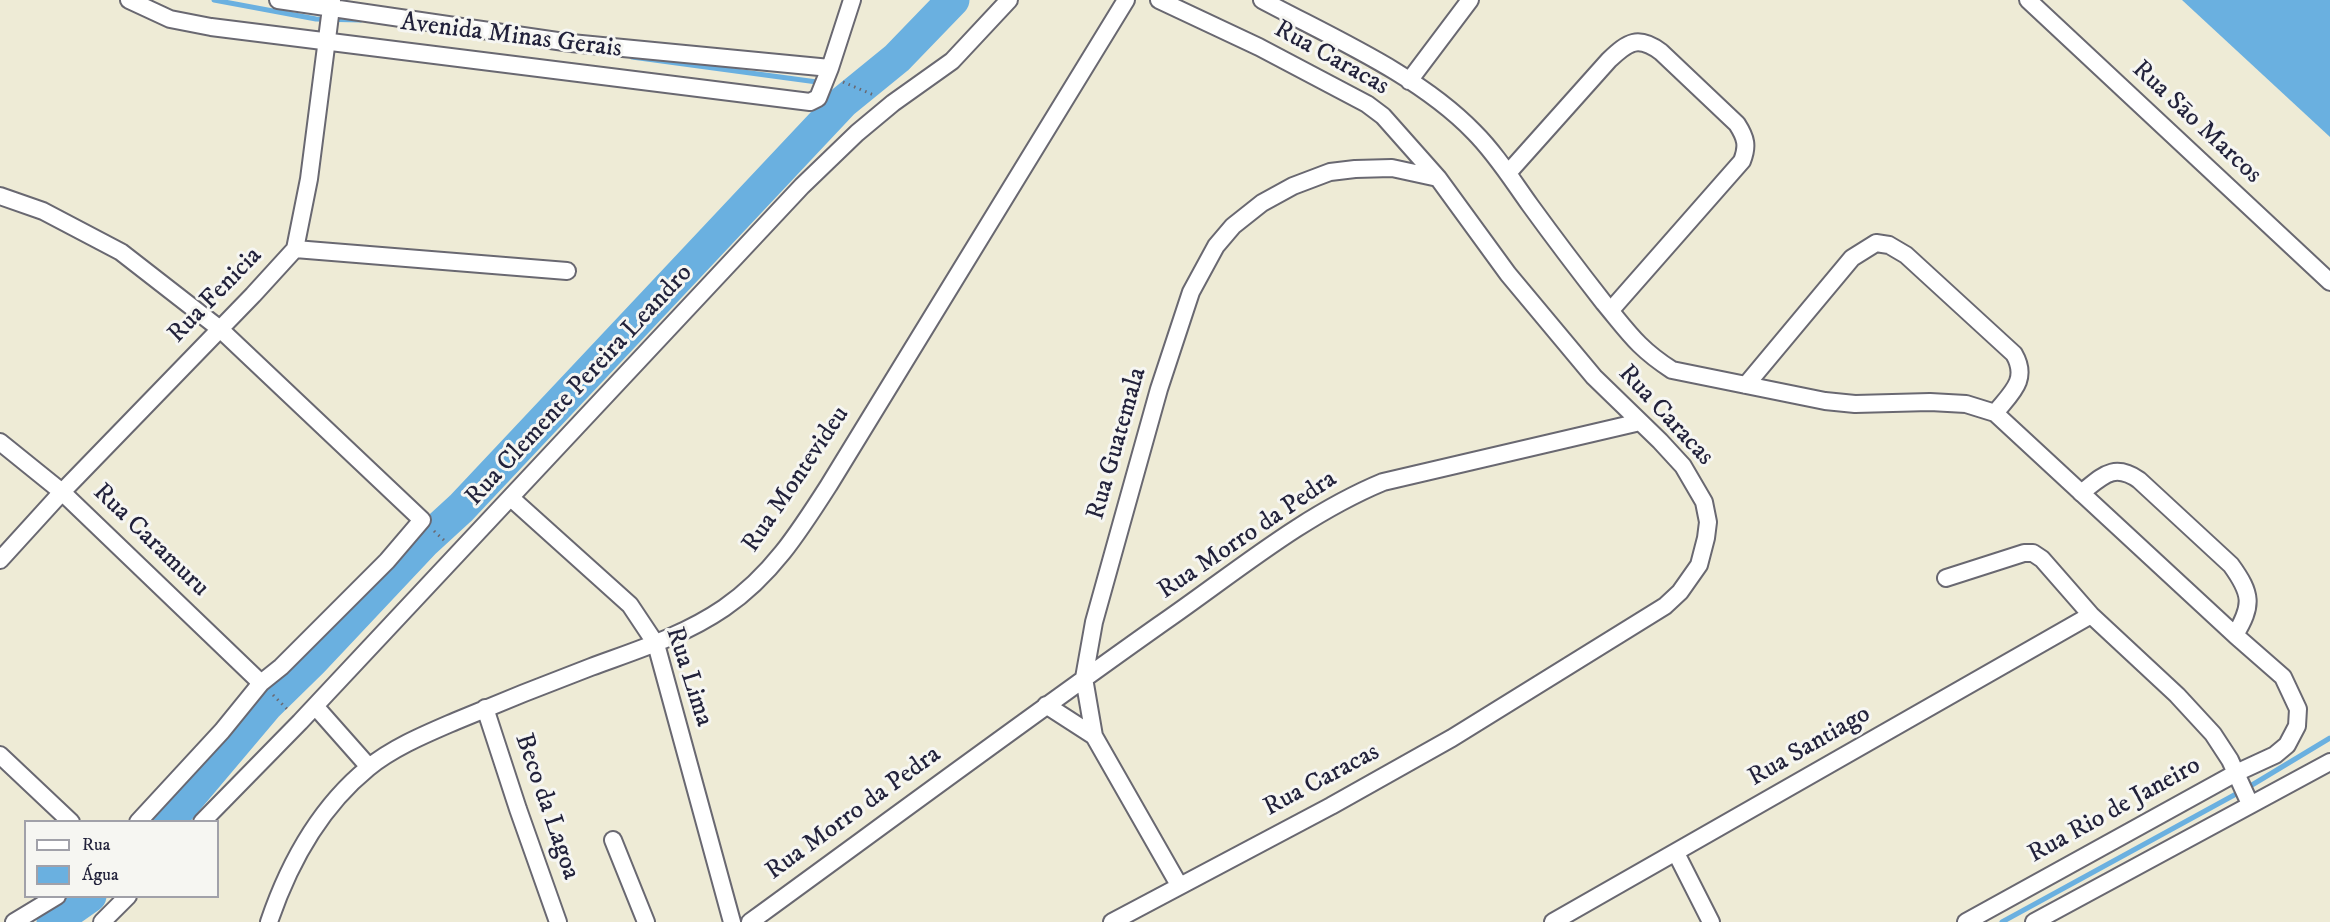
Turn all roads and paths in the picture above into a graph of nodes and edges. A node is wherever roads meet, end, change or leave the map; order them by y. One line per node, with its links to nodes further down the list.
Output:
1 (129, 0): 11 (street, Avenida Minas Gerais)
2 (278, 0): 10 (street, Avenida Minas Gerais)
3 (852, 0): 12 (street)
4 (1009, 0): 29 (street, Rua Clemente Pereira Leandro)
5 (1126, 0): 36 (street, Rua Montevideu)
6 (1159, 0): 16 (street, Rua Caracas)
7 (1262, 0): 13 (street)
8 (1470, 0): 13 (street)
9 (2028, 0): 20 (street, Rua Sāo Marcos)
10 (331, 8): 11 (street, Rua Fenicia); 12 (street, Avenida Minas Gerais)
11 (328, 38): 12 (street, Avenida Minas Gerais); 18 (street, Rua Fenicia)
12 (831, 75): 14 (path)
13 (1409, 81): 15 (street)
14 (884, 99)
15 (1508, 173): 21 (street); 21 (street)
16 (1438, 178): 25 (street, Rua Caracas); 37 (street, Rua Guatemala)
17 (0, 196): 22 (street)
18 (295, 249): 19 (street); 22 (street, Rua Fenicia)
19 (567, 271)
20 (2330, 282)
21 (1611, 310): 23 (street)
22 (220, 329): 27 (street, Rua Fenicia); 30 (street)
23 (1746, 385): 24 (street); 24 (street)
24 (1995, 413): 28 (street)
25 (1640, 422): 37 (street, Rua Morro da Pedra); 54 (street, Rua Caracas)
26 (0, 442): 27 (street, Rua Caramuru)
27 (62, 492): 32 (street, Rua Fenicia); 38 (street, Rua Caramuru)
28 (2081, 493): 35 (street); 35 (street)
29 (511, 498): 36 (street, Rua Lima); 40 (street, Rua Clemente Pereira Leandro)
30 (424, 522): 31 (path); 38 (street)
31 (451, 547)
32 (0, 560)
33 (1946, 578): 34 (street)
34 (2091, 615): 47 (street); 53 (street, Rua Santiago)
35 (2235, 635): 47 (street, Rua Rio de Janeiro)
36 (656, 644): 41 (street, Rua Montevideu); 62 (street, Rua Lima)
37 (1084, 678): 39 (street, Rua Morro da Pedra); 43 (street, Rua Guatemala)
38 (267, 689): 42 (path); 50 (street)
39 (1046, 705): 43 (street); 63 (street, Rua Morro da Pedra)
40 (315, 706): 46 (street); 51 (street, Rua Clemente Pereira Leandro)
41 (485, 708): 46 (street, Rua Montevideu); 60 (street, Beco da Lagoa)
42 (294, 716)
43 (1094, 736): 54 (street, Rua Guatemala)
44 (0, 755): 49 (street)
45 (2330, 762): 48 (street)
46 (369, 767): 59 (street, Rua Montevideu)
47 (2238, 776): 48 (street); 67 (street, Rua Rio de Janeiro)
48 (2249, 802): 68 (street)
49 (69, 820)
50 (140, 820)
51 (204, 820)
52 (613, 840): 61 (street)
53 (1676, 853): 65 (street, Rua Santiago); 66 (street)
54 (1179, 885): 64 (street, Rua Caracas)
55 (55, 898): 57 (street)
56 (127, 898): 58 (street)
57 (14, 922)
58 (102, 922)
59 (269, 922)
60 (558, 922)
61 (646, 922)
62 (732, 922)
63 (750, 922)
64 (1112, 922)
65 (1553, 922)
66 (1711, 922)
67 (1966, 922)
68 (2034, 922)

